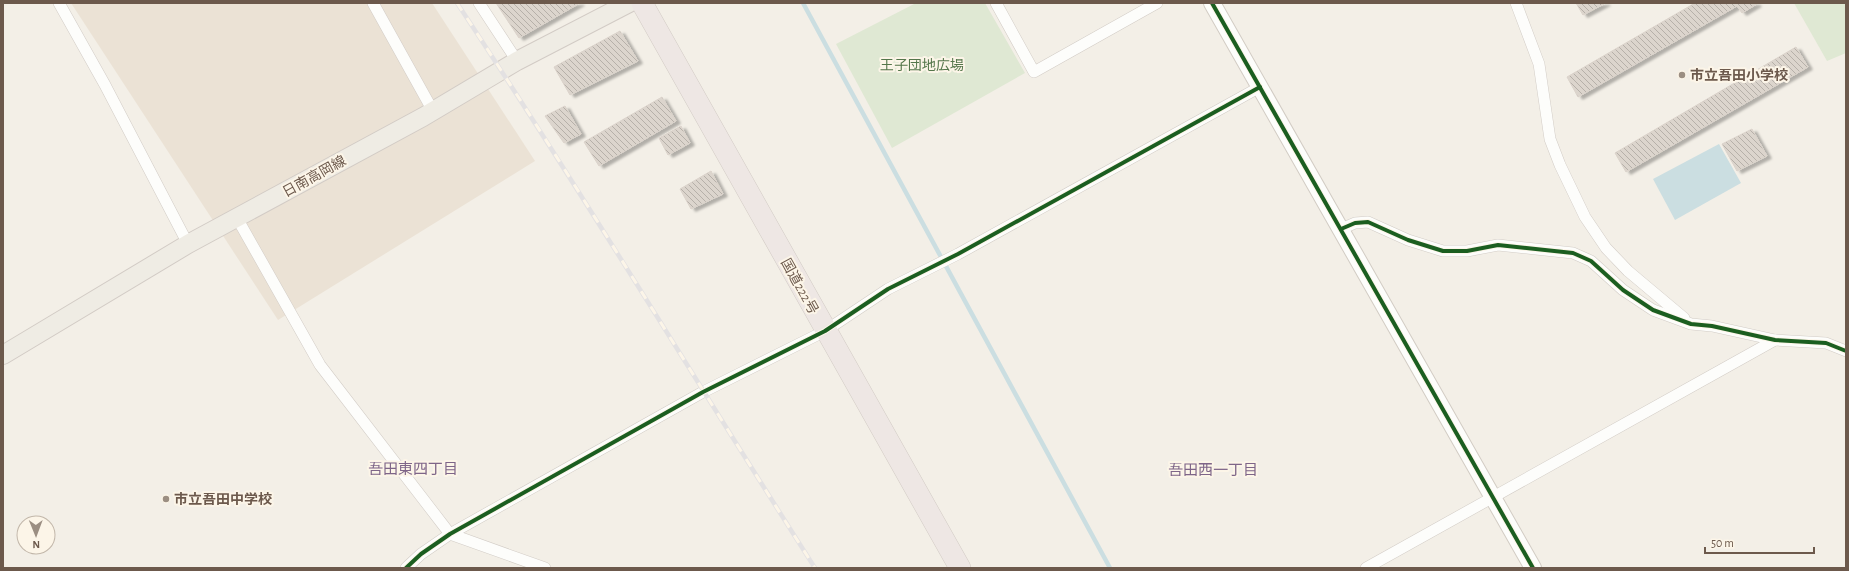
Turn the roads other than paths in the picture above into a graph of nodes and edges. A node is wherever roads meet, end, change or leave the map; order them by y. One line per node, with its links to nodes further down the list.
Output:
1 (60, 3): 15 (street)
2 (373, 3): 12 (street)
3 (479, 3): 10 (street)
4 (629, 3): 10 (main road, 日南高岡線)
5 (642, 3): 17 (highway, 国道222号)
6 (996, 3): 7 (street)
7 (1157, 3)
8 (1212, 3): 11 (street)
9 (1516, 3): 16 (street)
10 (517, 61): 12 (main road, 日南高岡線)
11 (1260, 86): 14 (street); 17 (street)
12 (433, 111): 13 (main road, 日南高岡線)
13 (237, 218): 15 (main road, 日南高岡線); 22 (street)
14 (1341, 229): 16 (street); 21 (street)
15 (188, 244): 20 (main road, 日南高岡線)
16 (1691, 324): 18 (street)
17 (825, 331): 22 (street); 25 (highway, 国道222号)
18 (1775, 340): 19 (street); 21 (street)
19 (1846, 351)
20 (3, 356)
21 (1493, 498): 26 (street); 27 (street)
22 (450, 534): 23 (street); 24 (street)
23 (406, 568)
24 (545, 568)
25 (960, 568)
26 (1366, 568)
27 (1533, 568)

